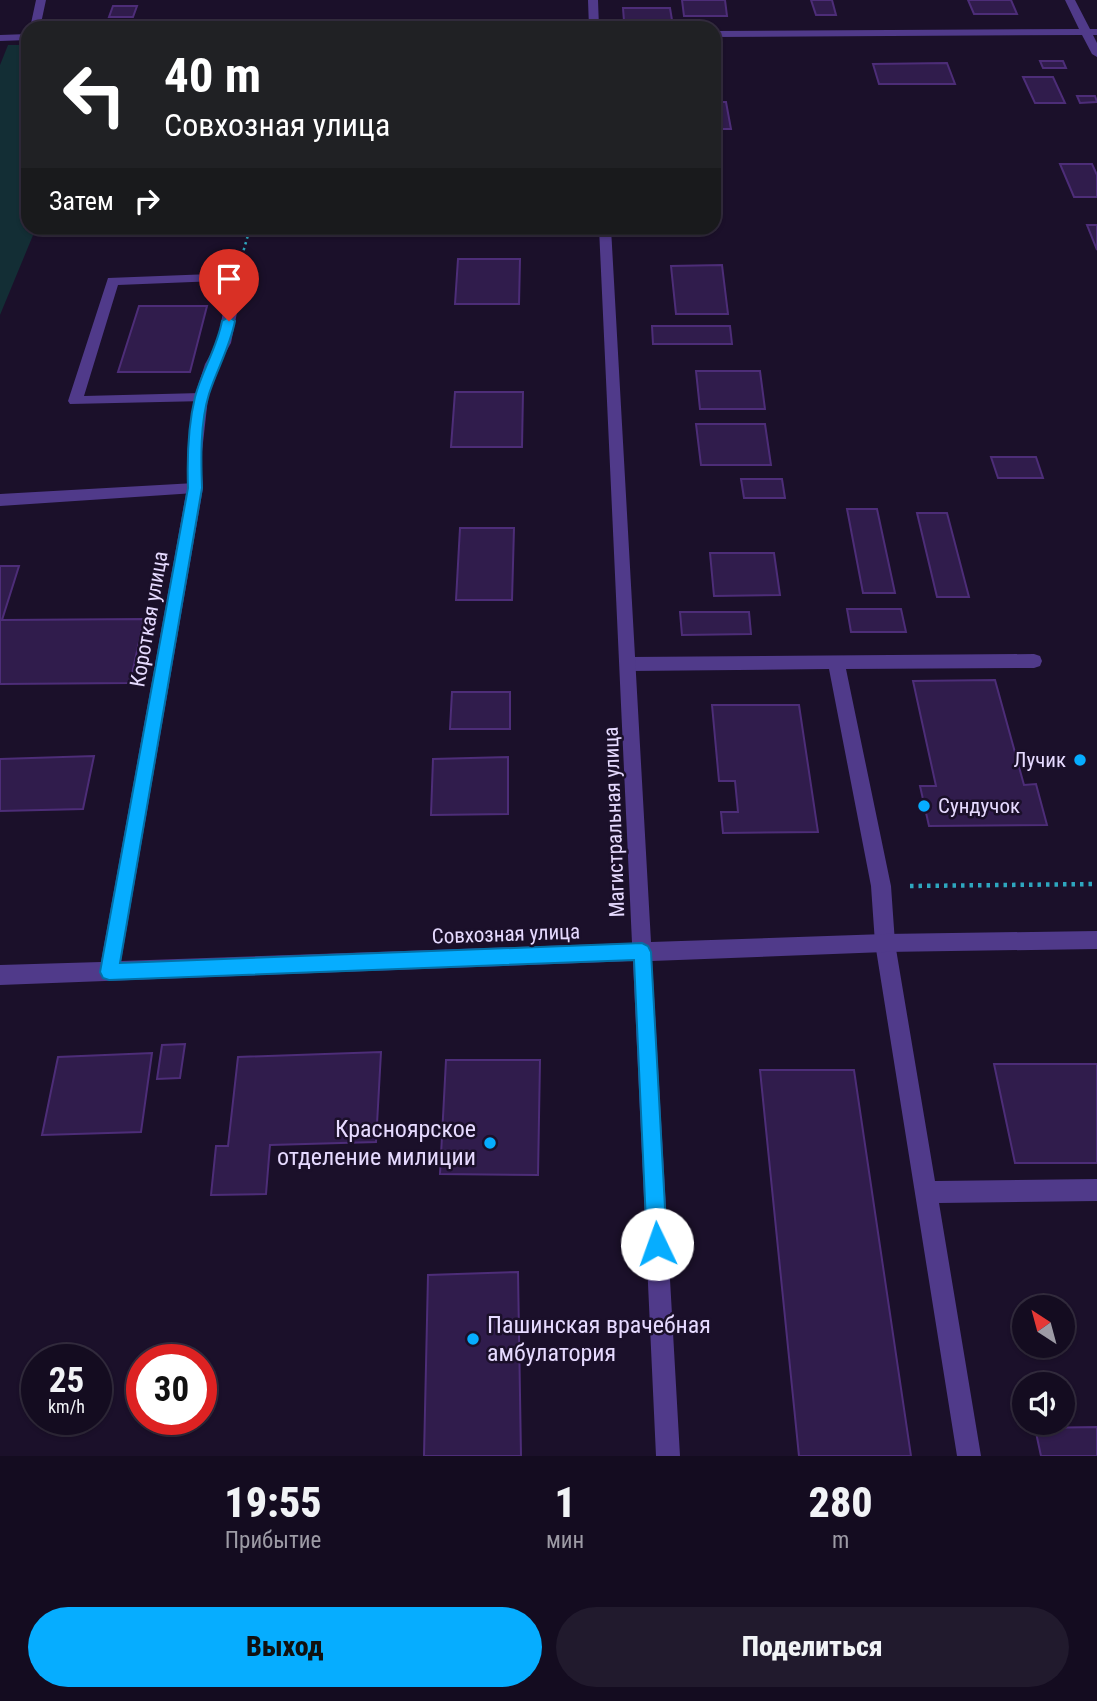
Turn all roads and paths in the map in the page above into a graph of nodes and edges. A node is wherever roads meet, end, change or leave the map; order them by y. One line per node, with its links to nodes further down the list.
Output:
1 (41, 0): 4 (street)
2 (593, 0): 5 (street)
3 (1070, 0): 6 (street)
4 (36, 21)
5 (594, 21)
6 (1092, 32): 7 (street); 10 (street)
7 (721, 34)
8 (21, 37): 9 (street)
9 (0, 38)
10 (1097, 54)
11 (248, 235): 13 (path)
12 (606, 235): 18 (street, Магистральная улица)
13 (237, 277): 14 (street, Короткая улица); 14 (street)
14 (201, 398): 15 (street, Короткая улица)
15 (195, 488): 16 (street); 25 (street, Короткая улица)
16 (0, 500)
17 (1034, 661): 19 (street)
18 (630, 664): 19 (street); 24 (street, Магистральная улица)
19 (836, 664): 21 (street)
20 (1097, 884): 21 (path)
21 (881, 886): 23 (street)
22 (1097, 940): 23 (street, Совхозная улица)
23 (885, 943): 24 (street, Совхозная улица); 28 (street)
24 (642, 952): 25 (street, Совхозная улица); 29 (street, Магистральная улица)
25 (109, 972): 26 (street, Совхозная улица)
26 (0, 975)
27 (1097, 1190): 28 (street)
28 (926, 1192): 30 (street)
29 (668, 1456)
30 (969, 1456)

